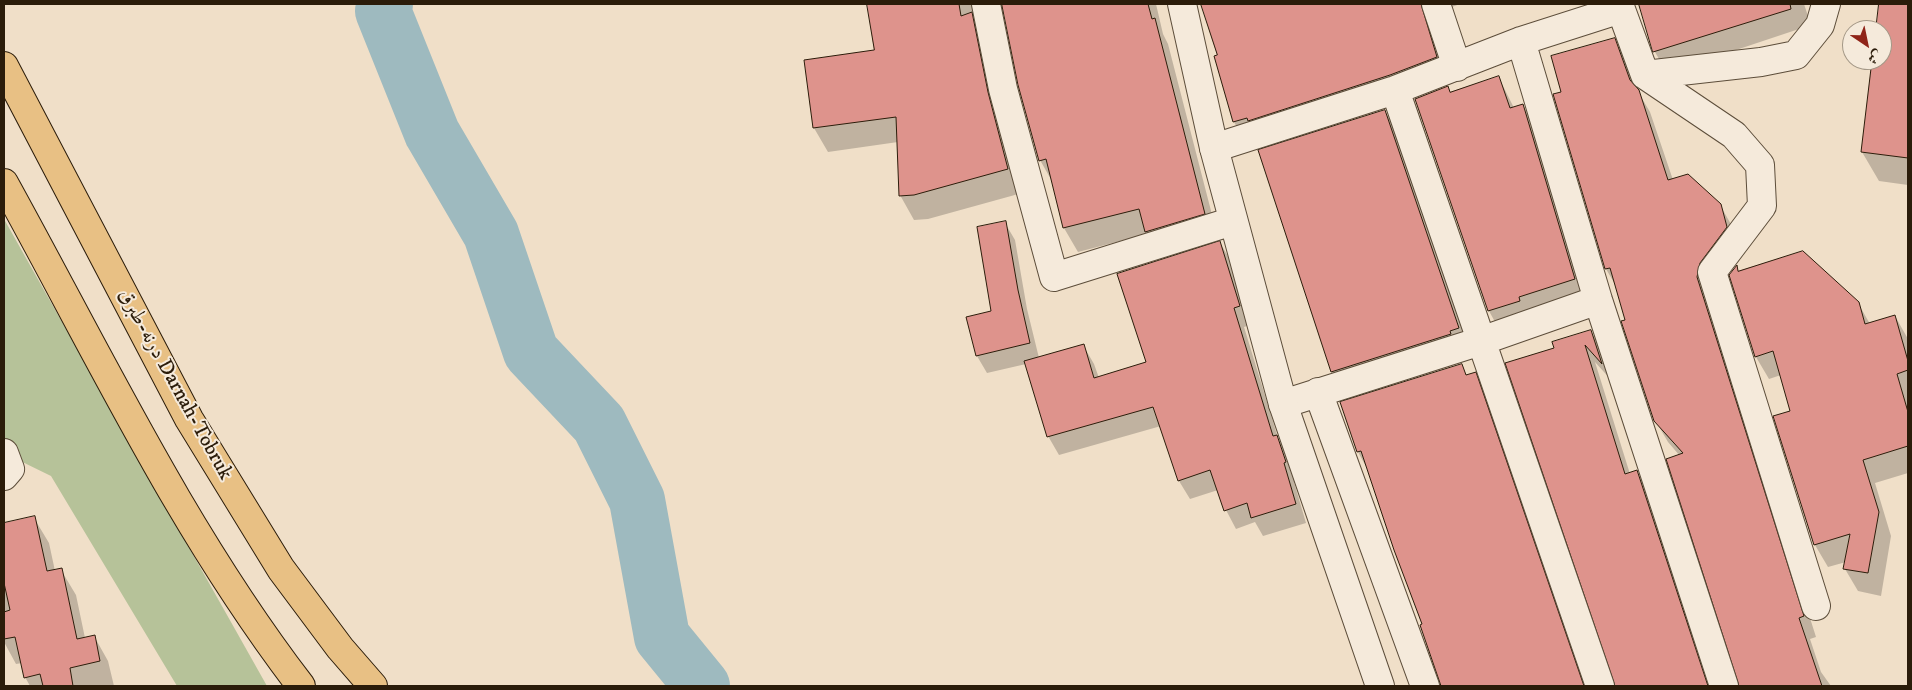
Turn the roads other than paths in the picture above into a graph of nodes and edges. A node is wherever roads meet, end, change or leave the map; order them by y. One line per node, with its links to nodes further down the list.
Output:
1 (986, 4): 13 (street)
2 (1182, 4): 11 (street)
3 (1436, 4): 8 (street)
4 (1826, 4): 9 (street)
5 (1620, 6): 6 (street); 9 (street)
6 (1521, 41): 8 (street); 14 (street)
7 (4, 66): 22 (highway, درنه-طبرق Darnah-Tobruk)
8 (1457, 67): 10 (street)
9 (1645, 76): 20 (street)
10 (1395, 90): 11 (street); 15 (street)
11 (1214, 148): 13 (street)
12 (4, 183): 21 (highway)
13 (1233, 221): 17 (street)
14 (1598, 300): 15 (street); 26 (street)
15 (1481, 341): 16 (street); 25 (street)
16 (1318, 392): 17 (street); 24 (street)
17 (1283, 404): 23 (street)
18 (4, 453): 19 (street)
19 (4, 476)
20 (1816, 606)
21 (301, 686)
22 (373, 686)
23 (1380, 686)
24 (1425, 686)
25 (1600, 686)
26 (1724, 686)

